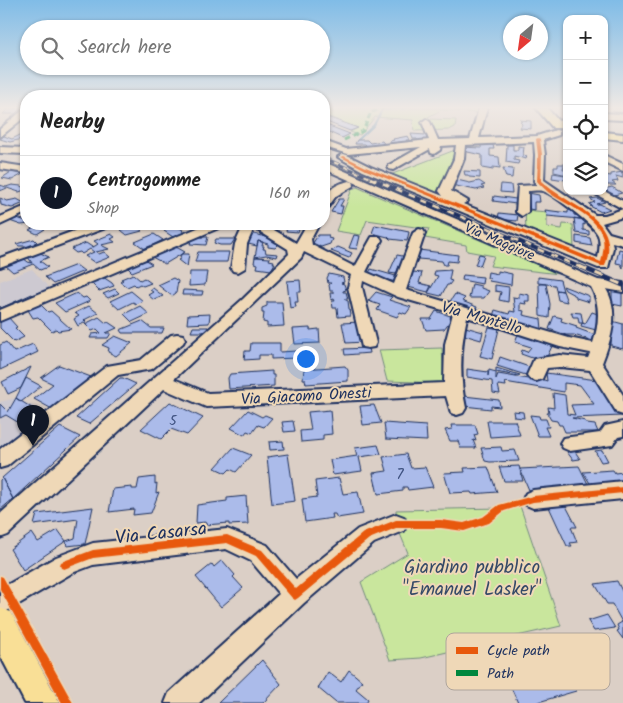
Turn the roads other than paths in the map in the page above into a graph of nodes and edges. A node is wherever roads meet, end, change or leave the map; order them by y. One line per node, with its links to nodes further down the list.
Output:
1 (432, 141): 5 (street)
2 (461, 141): 5 (street); 20 (street)
3 (538, 141): 17 (street)
4 (330, 147): 8 (street)
5 (434, 147): 8 (street); 11 (street)
6 (0, 150): 7 (street)
7 (20, 152)
8 (344, 153): 11 (street); 34 (street)
9 (608, 160): 13 (street)
10 (0, 166): 14 (street)
11 (395, 166): 15 (street)
12 (330, 168): 44 (street, Via Maggiore)
13 (623, 168)
14 (20, 169)
15 (380, 171)
16 (349, 184): 19 (street)
17 (544, 188): 23 (street); 25 (street)
18 (602, 195): 21 (street)
19 (330, 197)
20 (480, 206)
21 (623, 206)
22 (20, 211): 26 (street)
23 (522, 212)
24 (623, 213): 25 (street)
25 (600, 219): 27 (street); 34 (street)
26 (0, 221)
27 (623, 222)
28 (88, 230): 41 (street)
29 (203, 230): 48 (street)
30 (247, 230): 42 (street)
31 (268, 230): 35 (street)
32 (310, 230): 36 (street)
33 (420, 233): 46 (street)
34 (605, 236): 38 (street)
35 (283, 238): 36 (street); 39 (street)
36 (305, 239): 39 (street); 40 (street)
37 (376, 240): 43 (street)
38 (623, 241)
39 (296, 255): 40 (street); 53 (street)
40 (320, 256): 43 (street, Via Montello)
41 (0, 263)
42 (238, 268)
43 (358, 274): 46 (street, Via Montello); 50 (street)
44 (596, 284): 45 (street, Via Maggiore); 51 (street)
45 (623, 288)
46 (398, 292): 47 (street, Via Montello)
47 (460, 312): 51 (street, Via Montello); 54 (street)
48 (0, 316)
49 (177, 339): 59 (street)
50 (368, 343)
51 (596, 359): 52 (street); 56 (street)
52 (536, 374)
53 (162, 381): 54 (street, Via Giacomo Onesti); 63 (street)
54 (453, 389): 55 (street)
55 (457, 408)
56 (623, 408)
57 (623, 429): 58 (street)
58 (570, 443)
59 (0, 460)
60 (623, 490): 61 (street)
61 (533, 499)
62 (396, 524): 64 (street)
63 (0, 528)
64 (295, 595): 65 (street, Via Casarsa); 67 (street)
65 (0, 604)
66 (4, 643): 68 (main road)
67 (183, 702)
68 (43, 703)

